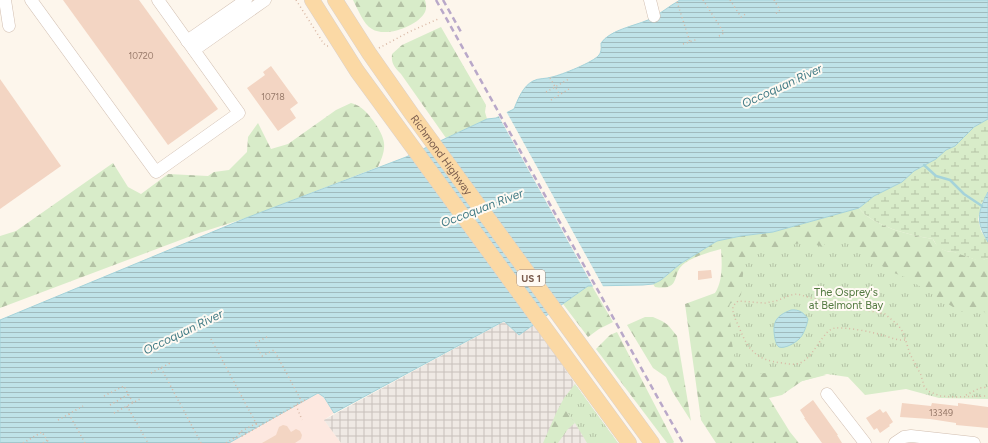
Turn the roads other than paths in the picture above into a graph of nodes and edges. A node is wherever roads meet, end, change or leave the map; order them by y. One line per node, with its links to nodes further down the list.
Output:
1 (5, 0): 10 (street)
2 (31, 0): 11 (street)
3 (158, 0): 11 (street)
4 (246, 0): 11 (street)
5 (265, 0): 11 (street)
6 (312, 0): 13 (main road, Richmond Highway / US 1)
7 (335, 0): 14 (main road, Richmond Highway / US 1)
8 (650, 0): 9 (street)
9 (654, 16)
10 (8, 26)
11 (191, 46)
12 (827, 394): 15 (street)
13 (629, 443)
14 (652, 443)
15 (865, 443)
16 (895, 443): 17 (street)
17 (974, 443)

